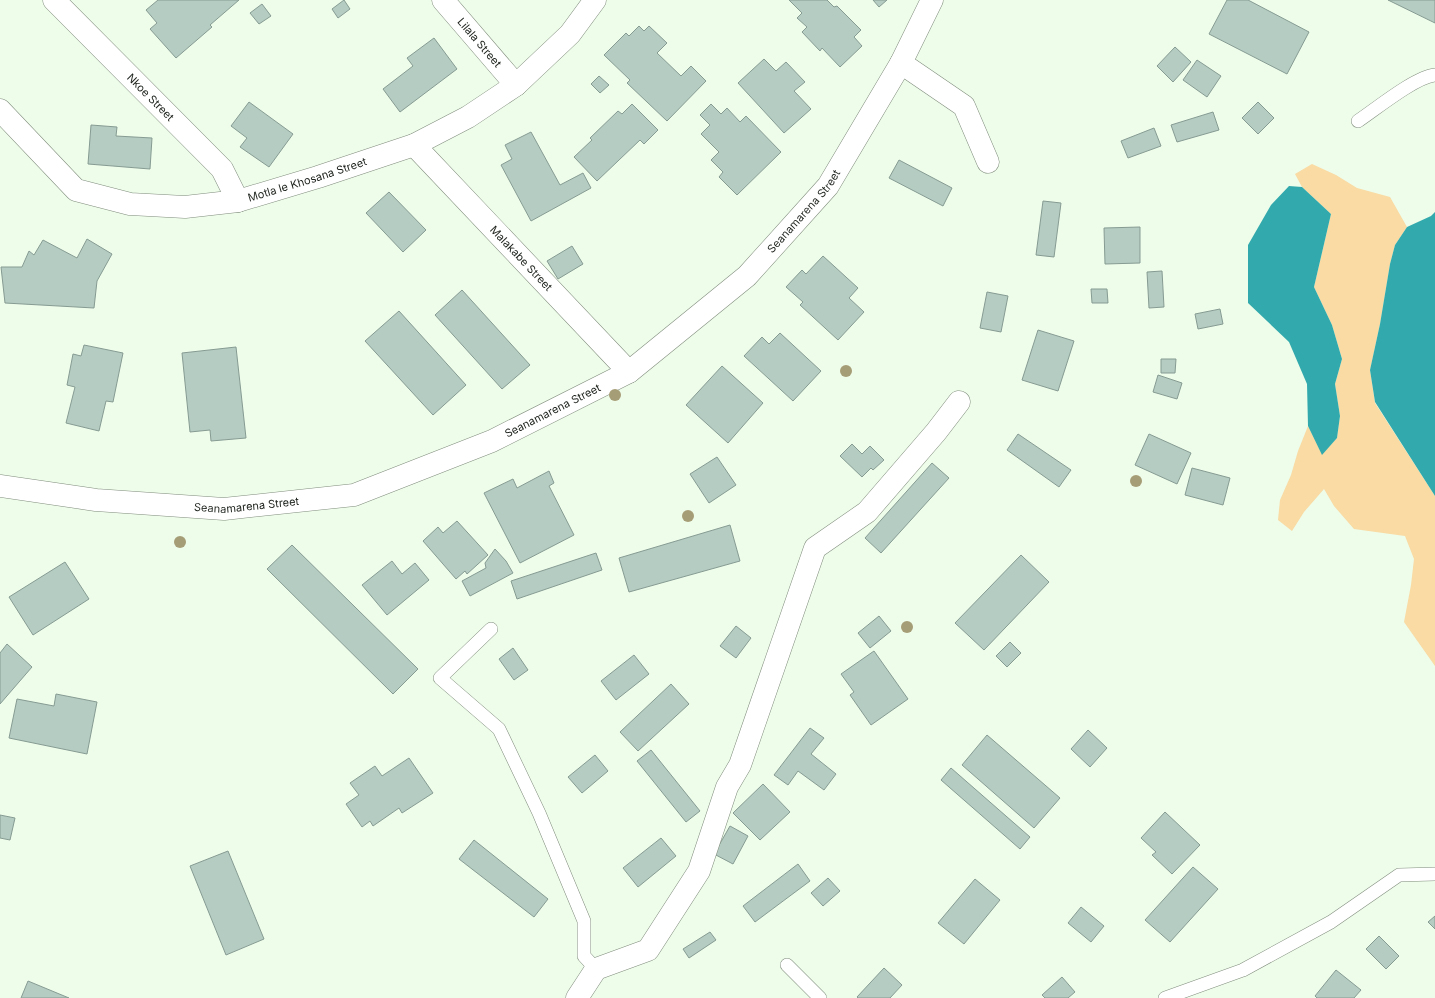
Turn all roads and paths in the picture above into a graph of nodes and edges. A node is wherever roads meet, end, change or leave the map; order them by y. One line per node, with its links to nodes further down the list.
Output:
1 (54, 0): 12 (street, Nkoe Street)
2 (443, 0): 7 (street, Lilala Street)
3 (595, 0): 7 (street, Motla le Khosana Street)
4 (932, 0): 5 (street, Seanamarena Street)
5 (901, 62): 11 (street); 13 (street, Seanamarena Street)
6 (1435, 75): 9 (lane)
7 (516, 85): 10 (street, Motla le Khosana Street)
8 (0, 110): 12 (street, Motla le Khosana Street)
9 (1358, 121)
10 (414, 145): 12 (street, Motla le Khosana Street); 13 (street, Malakabe Street)
11 (988, 162)
12 (238, 201)
13 (629, 372): 15 (street, Seanamarena Street)
14 (959, 402): 19 (street)
15 (0, 486)
16 (491, 629): 19 (lane)
17 (1435, 874): 22 (lane)
18 (787, 965): 21 (lane)
19 (596, 969): 20 (street)
20 (577, 998)
21 (820, 998)
22 (1165, 998)

